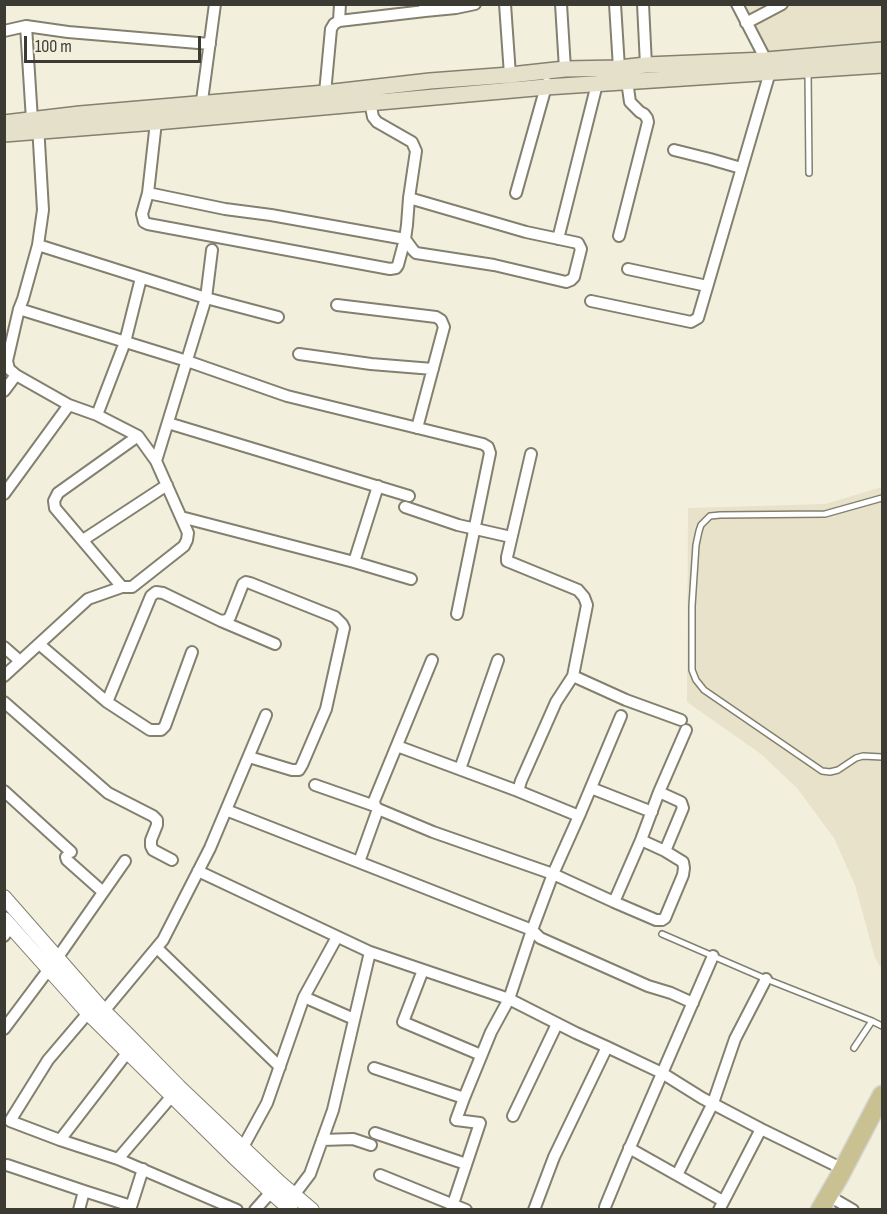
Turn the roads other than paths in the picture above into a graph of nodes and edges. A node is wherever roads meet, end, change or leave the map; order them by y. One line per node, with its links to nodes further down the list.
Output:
1 (215, 4): 15 (street)
2 (339, 4): 11 (street)
3 (476, 4): 10 (street)
4 (505, 4): 24 (street)
5 (561, 4): 21 (street)
6 (615, 4): 20 (street)
7 (643, 4): 17 (street)
8 (737, 4): 12 (street)
9 (782, 4): 12 (street)
10 (424, 8): 11 (street)
11 (339, 21): 28 (street)
12 (746, 23): 19 (street)
13 (26, 26): 14 (street); 15 (street); 33 (street)
14 (4, 31)
15 (210, 44): 30 (street)
16 (882, 50): 19 (main road)
17 (646, 65): 19 (main road); 20 (main road)
18 (882, 65): 23 (main road)
19 (768, 66): 23 (main road); 25 (main road); 36 (street)
20 (619, 68): 21 (main road)
21 (565, 69): 22 (main road)
22 (548, 70): 24 (main road); 27 (street)
23 (808, 70): 37 (lane)
24 (510, 75): 29 (main road)
25 (627, 81): 26 (main road); 41 (street)
26 (597, 84): 27 (main road); 43 (street)
27 (546, 87): 29 (main road); 39 (street)
28 (325, 93): 29 (main road); 30 (main road)
29 (369, 95): 30 (main road); 40 (street)
30 (201, 111): 31 (main road); 33 (main road)
31 (156, 122): 33 (main road); 38 (street)
32 (4, 123): 33 (main road)
33 (36, 124): 34 (main road); 44 (street)
34 (4, 134)
35 (674, 150): 36 (street)
36 (741, 168): 48 (street)
37 (809, 173)
38 (148, 193): 42 (street); 42 (street)
39 (516, 193)
40 (409, 198): 42 (street); 43 (street)
41 (619, 236)
42 (405, 239): 43 (street)
43 (558, 239)
44 (38, 245): 47 (street); 52 (street)
45 (212, 250): 49 (street)
46 (628, 269): 48 (street)
47 (141, 278): 49 (street); 54 (street)
48 (707, 286): 50 (street)
49 (206, 298): 53 (street); 56 (street)
50 (591, 300)
51 (338, 305): 57 (street)
52 (19, 309): 54 (street); 58 (street)
53 (278, 317)
54 (124, 342): 56 (street); 61 (street)
55 (299, 354): 57 (street)
56 (187, 361): 62 (street); 63 (street)
57 (433, 369): 63 (street)
58 (16, 375): 59 (street); 60 (street)
59 (4, 391)
60 (69, 405): 61 (street); 69 (street)
61 (97, 415): 64 (street)
62 (168, 423): 66 (street); 68 (street)
63 (417, 428): 74 (street)
64 (138, 436): 66 (street); 76 (street)
65 (531, 454): 75 (street)
66 (156, 461): 67 (street)
67 (167, 485): 73 (street); 76 (street)
68 (378, 486): 70 (street); 77 (street)
69 (4, 494)
70 (409, 496)
71 (882, 498): 97 (lane)
72 (405, 507): 74 (street)
73 (181, 517): 77 (street); 79 (street)
74 (474, 528): 75 (street); 80 (street)
75 (511, 537): 90 (street)
76 (83, 540): 79 (street)
77 (354, 562): 78 (street)
78 (411, 579)
79 (122, 587): 82 (street)
80 (456, 614)
81 (221, 621): 83 (street); 92 (street); 96 (street)
82 (39, 644): 88 (street); 92 (street)
83 (275, 644)
84 (4, 647): 88 (street)
85 (192, 652): 92 (street)
86 (432, 660): 95 (street)
87 (498, 660): 98 (street)
88 (20, 661): 89 (street)
89 (4, 676)
90 (573, 676): 102 (street); 103 (street)
91 (4, 702): 110 (street)
92 (107, 702)
93 (266, 715): 96 (street)
94 (621, 716): 100 (street)
95 (397, 746): 98 (street); 104 (street)
96 (249, 757): 105 (street)
97 (882, 757)
98 (460, 769): 102 (street)
99 (315, 785): 104 (street)
100 (591, 788): 106 (street); 107 (street)
101 (4, 791): 115 (street)
102 (518, 791): 107 (street)
103 (659, 792): 106 (street); 109 (street)
104 (377, 808): 112 (street); 114 (street)
105 (226, 810): 112 (street); 113 (street)
106 (652, 812): 108 (street)
107 (579, 816): 114 (street)
108 (641, 840): 109 (street); 117 (street)
109 (665, 851): 117 (street)
110 (171, 860)
111 (125, 861): 115 (street)
112 (359, 862): 119 (street)
113 (198, 871): 121 (street); 122 (street)
114 (553, 874): 117 (street); 119 (street)
115 (103, 892): 125 (street)
116 (4, 897): 125 (street)
117 (614, 902)
118 (7, 927): 126 (street)
119 (532, 930): 130 (street); 131 (street)
120 (662, 934): 124 (lane)
121 (337, 937): 123 (street); 129 (street)
122 (157, 948): 132 (street); 143 (street)
123 (370, 952): 127 (street); 134 (street)
124 (713, 956): 128 (lane); 131 (street)
125 (58, 957): 132 (street)
126 (49, 969): 133 (street); 138 (street)
127 (423, 970): 130 (street); 142 (street)
128 (766, 979): 135 (lane); 149 (street)
129 (304, 997): 134 (street); 143 (street)
130 (509, 999): 136 (street); 142 (street)
131 (693, 1003): 145 (street)
132 (104, 1011): 157 (street)
133 (88, 1014): 141 (street); 151 (street)
134 (354, 1019): 155 (street)
135 (872, 1021): 137 (lane); 140 (lane)
136 (557, 1024): 139 (street); 150 (street)
137 (882, 1026)
138 (4, 1029)
139 (607, 1047): 145 (street); 179 (street)
140 (854, 1048)
141 (127, 1053): 147 (street); 154 (street)
142 (481, 1055): 148 (street)
143 (280, 1067): 157 (street)
144 (374, 1068): 148 (street)
145 (662, 1073): 149 (street); 158 (street)
146 (882, 1095): 162 (main road)
147 (171, 1096): 159 (street); 167 (street)
148 (464, 1098): 160 (street)
149 (712, 1103): 152 (street); 165 (street)
150 (513, 1116)
151 (8, 1120): 154 (street)
152 (761, 1129): 162 (street); 170 (street)
153 (375, 1133): 160 (street)
154 (60, 1140): 159 (street)
155 (322, 1140): 156 (street); 168 (street)
156 (371, 1145)
157 (243, 1147): 168 (street)
158 (629, 1148): 165 (street); 180 (street)
159 (118, 1159): 163 (street)
160 (466, 1164): 171 (street)
161 (5, 1167): 166 (street)
162 (843, 1169): 169 (main road)
163 (143, 1170): 172 (street); 174 (street)
164 (380, 1175): 171 (street)
165 (677, 1175): 170 (street)
166 (84, 1191): 172 (street); 173 (street)
167 (271, 1192): 175 (street); 176 (street)
168 (294, 1195): 177 (street)
169 (825, 1203): 181 (street)
170 (721, 1205)
171 (452, 1207): 178 (street)
172 (130, 1208)
173 (79, 1209)
174 (237, 1209)
175 (255, 1209)
176 (291, 1209)
177 (312, 1209)
178 (466, 1209)
179 (534, 1209)
180 (606, 1209)
181 (854, 1209)

